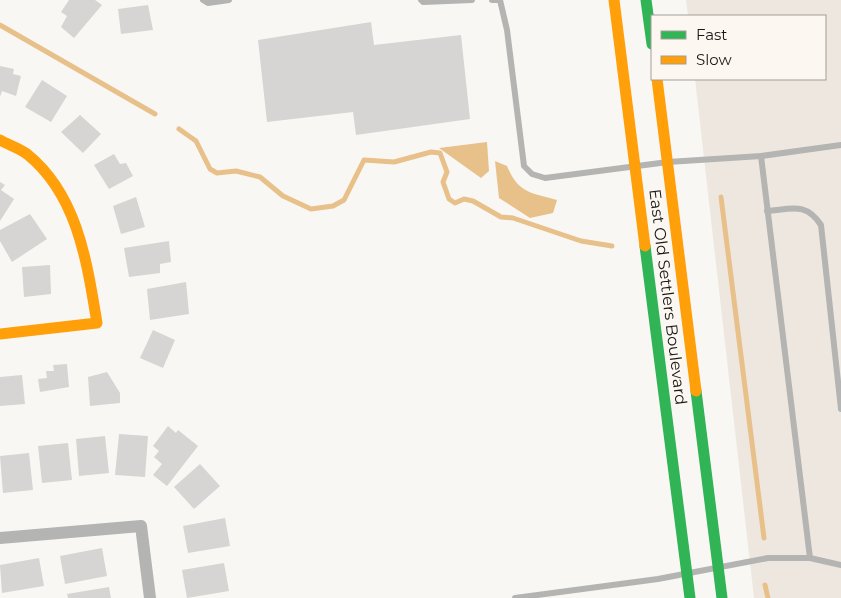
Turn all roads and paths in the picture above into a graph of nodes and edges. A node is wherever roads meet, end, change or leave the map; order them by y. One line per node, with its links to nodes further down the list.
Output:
1 (203, 0): 2 (lane)
2 (228, 0)
3 (421, 0): 4 (lane)
4 (472, 0)
5 (492, 0): 6 (lane)
6 (500, 0): 15 (lane)
7 (614, 0): 15 (main road, East Old Settlers Boulevard)
8 (646, 0): 9 (main road)
9 (651, 37)
10 (657, 80): 14 (main road, East Old Settlers Boulevard)
11 (0, 140): 17 (main road)
12 (841, 145): 13 (lane)
13 (761, 156): 14 (lane); 16 (lane)
14 (668, 162): 15 (lane); 22 (main road, East Old Settlers Boulevard)
15 (634, 168): 23 (main road, East Old Settlers Boulevard)
16 (768, 211): 18 (lane); 20 (lane)
17 (0, 334)
18 (841, 409)
19 (0, 538): 25 (street)
20 (810, 558): 21 (lane); 22 (lane)
21 (841, 565)
22 (718, 566): 23 (lane); 28 (main road, East Old Settlers Boulevard)
23 (687, 574): 24 (lane); 27 (main road, East Old Settlers Boulevard)
24 (555, 595): 26 (lane)
25 (150, 598)
26 (515, 598)
27 (690, 598)
28 (722, 598)

